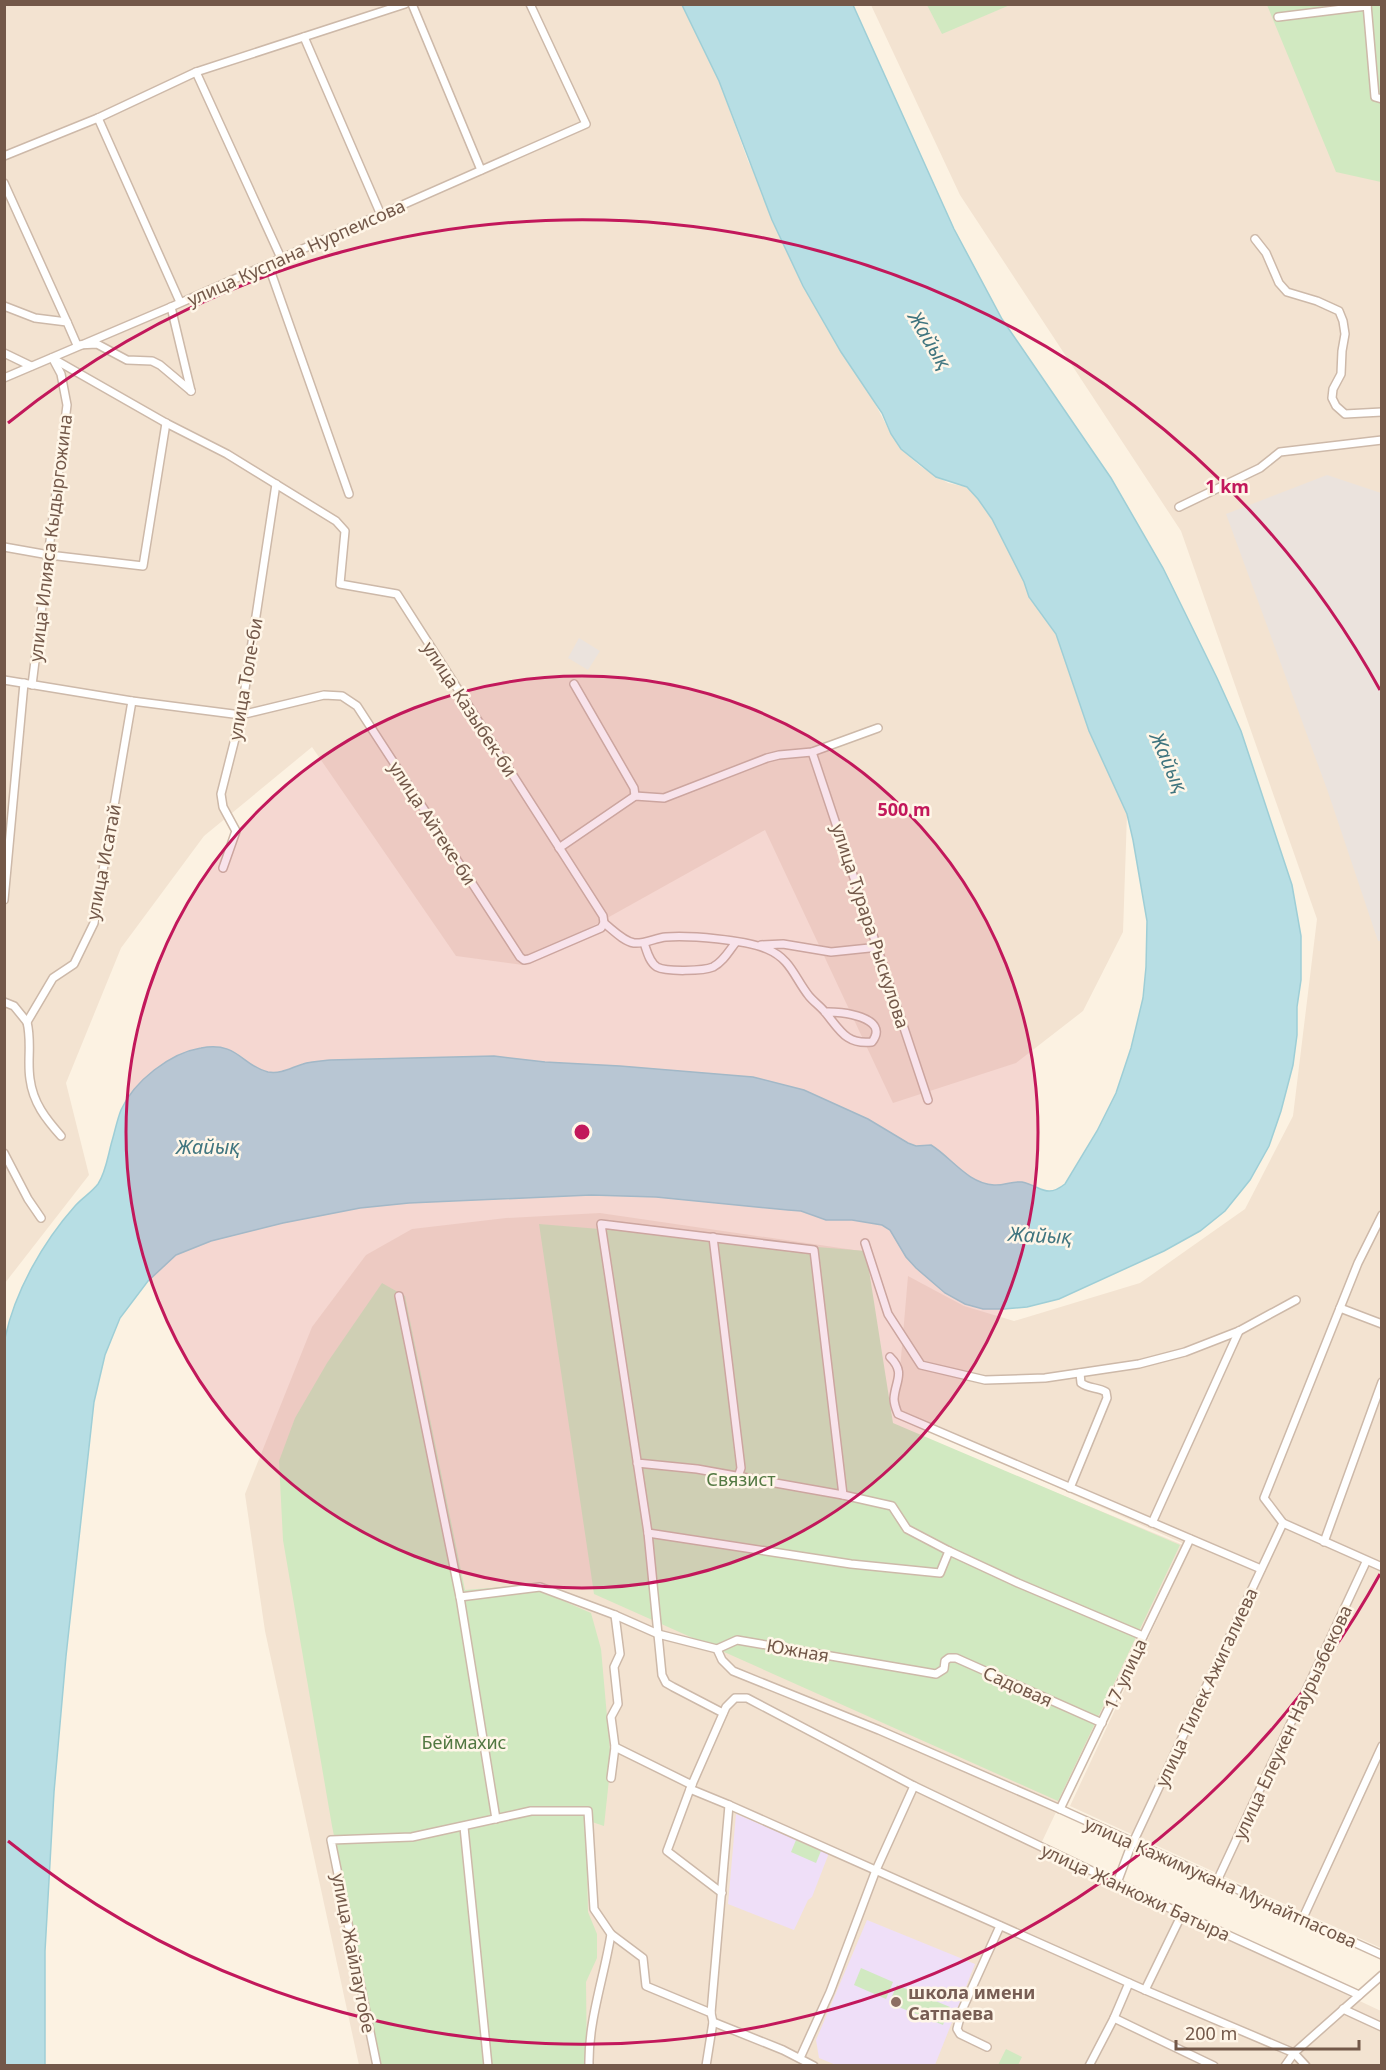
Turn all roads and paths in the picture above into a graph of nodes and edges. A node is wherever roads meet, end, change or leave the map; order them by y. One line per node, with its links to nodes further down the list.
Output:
1 (405, 4): 6 (street)
2 (412, 4): 13 (street)
3 (531, 4): 13 (street, улица Куспана Нурпеисова)
4 (1367, 5): 5 (street); 8 (street)
5 (1278, 17)
6 (304, 37): 9 (street); 15 (street)
7 (1382, 69): 8 (street)
8 (1373, 70): 10 (street)
9 (196, 72): 11 (street); 17 (street)
10 (1382, 99)
11 (98, 118): 12 (street); 19 (street)
12 (4, 156)
13 (481, 170): 15 (street, улица Куспана Нурпеисова)
14 (4, 183): 22 (street)
15 (381, 215): 17 (street, улица Куспана Нурпеисова)
16 (1255, 239): 28 (street)
17 (281, 258): 18 (street, улица Куспана Нурпеисова)
18 (268, 264): 19 (street, улица Куспана Нурпеисова); 32 (street)
19 (180, 302): 21 (street, улица Куспана Нурпеисова)
20 (4, 306): 22 (street)
21 (171, 307): 23 (street, улица Куспана Нурпеисова); 23 (street)
22 (67, 322): 23 (street)
23 (77, 345): 25 (street, улица Куспана Нурпеисова)
24 (4, 353): 26 (street)
25 (52, 358): 26 (street, улица Куспана Нурпеисова); 29 (street); 35 (street, улица Илияса Кыдыргожина)
26 (31, 366): 27 (street, улица Куспана Нурпеисова)
27 (4, 378)
28 (1382, 412)
29 (166, 423): 31 (street); 35 (street)
30 (1382, 440): 33 (street)
31 (276, 484): 40 (street, улица Толе-би); 44 (street, улица Казыбек-би)
32 (349, 494)
33 (1179, 507)
34 (4, 547): 35 (street)
35 (48, 555): 37 (street, улица Илияса Кыдыргожина)
36 (4, 680): 37 (street)
37 (28, 684): 39 (street); 46 (street, улица Илияса Кыдыргожина)
38 (574, 684): 43 (street)
39 (132, 701): 40 (street); 54 (street, улица Исатай)
40 (241, 715): 45 (street, улица Толе-би); 47 (street, улица Айтеке-би)
41 (879, 728): 42 (street)
42 (812, 752): 43 (street); 51 (street, улица Турара Рыскулова)
43 (635, 796): 44 (street)
44 (559, 848): 47 (street, улица Казыбек-би)
45 (223, 868)
46 (4, 900)
47 (603, 920): 49 (street, улица Казыбек-би)
48 (736, 942): 49 (street); 49 (street); 50 (street)
49 (644, 943)
50 (756, 945): 51 (street); 53 (street)
51 (879, 947): 55 (street, улица Турара Рыскулова)
52 (4, 1002): 54 (street)
53 (825, 1012): 53 (street)
54 (27, 1022): 56 (street)
55 (928, 1100)
56 (61, 1136)
57 (4, 1153): 59 (street)
58 (1382, 1215): 64 (street)
59 (41, 1218)
60 (713, 1237): 70 (street); 71 (street); 73 (street)
61 (865, 1243): 68 (street)
62 (399, 1296): 83 (street)
63 (1296, 1300): 66 (street)
64 (1340, 1308): 65 (street); 75 (street)
65 (1382, 1324)
66 (1239, 1330): 68 (street); 74 (street)
67 (890, 1357): 72 (street)
68 (1080, 1372): 72 (street)
69 (1382, 1382): 78 (street)
70 (637, 1463): 71 (street); 76 (street)
71 (738, 1477): 73 (street)
72 (1070, 1488): 74 (street)
73 (843, 1495): 79 (street)
74 (1152, 1523): 77 (street)
75 (1283, 1523): 78 (street); 82 (street, улица Тилек Ажигалиева)
76 (648, 1533): 79 (street); 85 (street)
77 (1190, 1539): 82 (street); 86 (street, 17 улица)
78 (1324, 1542): 80 (street)
79 (949, 1551): 86 (street)
80 (1366, 1562): 81 (street); 102 (street, улица Елеукен Наурызбекова)
81 (1382, 1567)
82 (1261, 1569): 100 (street, улица Тилек Ажигалиева)
83 (460, 1597): 84 (street, Южная); 98 (street)
84 (615, 1615): 85 (street, Южная); 92 (street)
85 (658, 1634): 87 (street, Южная); 89 (street)
86 (1143, 1636): 90 (street, 17 улица)
87 (717, 1649): 88 (street, Южная); 97 (street, улица Кажимукана Мунайтпасова)
88 (941, 1672): 90 (street, Садовая)
89 (724, 1710): 94 (street, улица Жанкожи Батыра); 95 (street)
90 (1102, 1723): 97 (street, 17 улица)
91 (1382, 1746): 106 (street)
92 (615, 1747): 93 (street); 95 (street)
93 (611, 1778)
94 (914, 1786): 101 (street); 103 (street, улица Жанкожи Батыра)
95 (691, 1787): 96 (street); 104 (street)
96 (729, 1805): 101 (street); 104 (street)
97 (1060, 1809): 100 (street, улица Кажимукана Мунайтпасова)
98 (496, 1819): 99 (street); 108 (street)
99 (464, 1827): 122 (street, улица Жайлаутобе); 123 (street)
100 (1134, 1841): 102 (street, улица Кажимукана Мунайтпасова); 103 (street, улица Тилек Ажигалиева)
101 (876, 1870): 107 (street); 121 (street)
102 (1217, 1881): 106 (street, улица Кажимукана Мунайтпасова)
103 (1117, 1883): 105 (street, улица Жанкожи Батыра)
104 (722, 1893): 115 (street)
105 (1182, 1914): 112 (street); 113 (street, улица Жанкожи Батыра)
106 (1302, 1920): 109 (street, улица Кажимукана Мунайтпасова)
107 (1000, 1926): 111 (street); 119 (street)
108 (611, 1934): 115 (street); 124 (street)
109 (1382, 1955)
110 (1382, 1975): 113 (street)
111 (1129, 1983): 112 (street); 116 (street)
112 (1145, 1990): 120 (street)
113 (1359, 1995): 114 (street)
114 (1343, 2009): 118 (street); 120 (street)
115 (711, 2013): 117 (street)
116 (1114, 2018): 127 (street); 128 (street)
117 (714, 2022): 121 (street); 125 (street)
118 (1382, 2026)
119 (987, 2047)
120 (1294, 2053): 129 (street); 130 (street)
121 (800, 2058): 126 (street)
122 (376, 2066)
123 (488, 2066)
124 (589, 2066)
125 (706, 2066)
126 (814, 2066)
127 (1089, 2066)
128 (1214, 2066)
129 (1285, 2066)
130 (1306, 2066)

